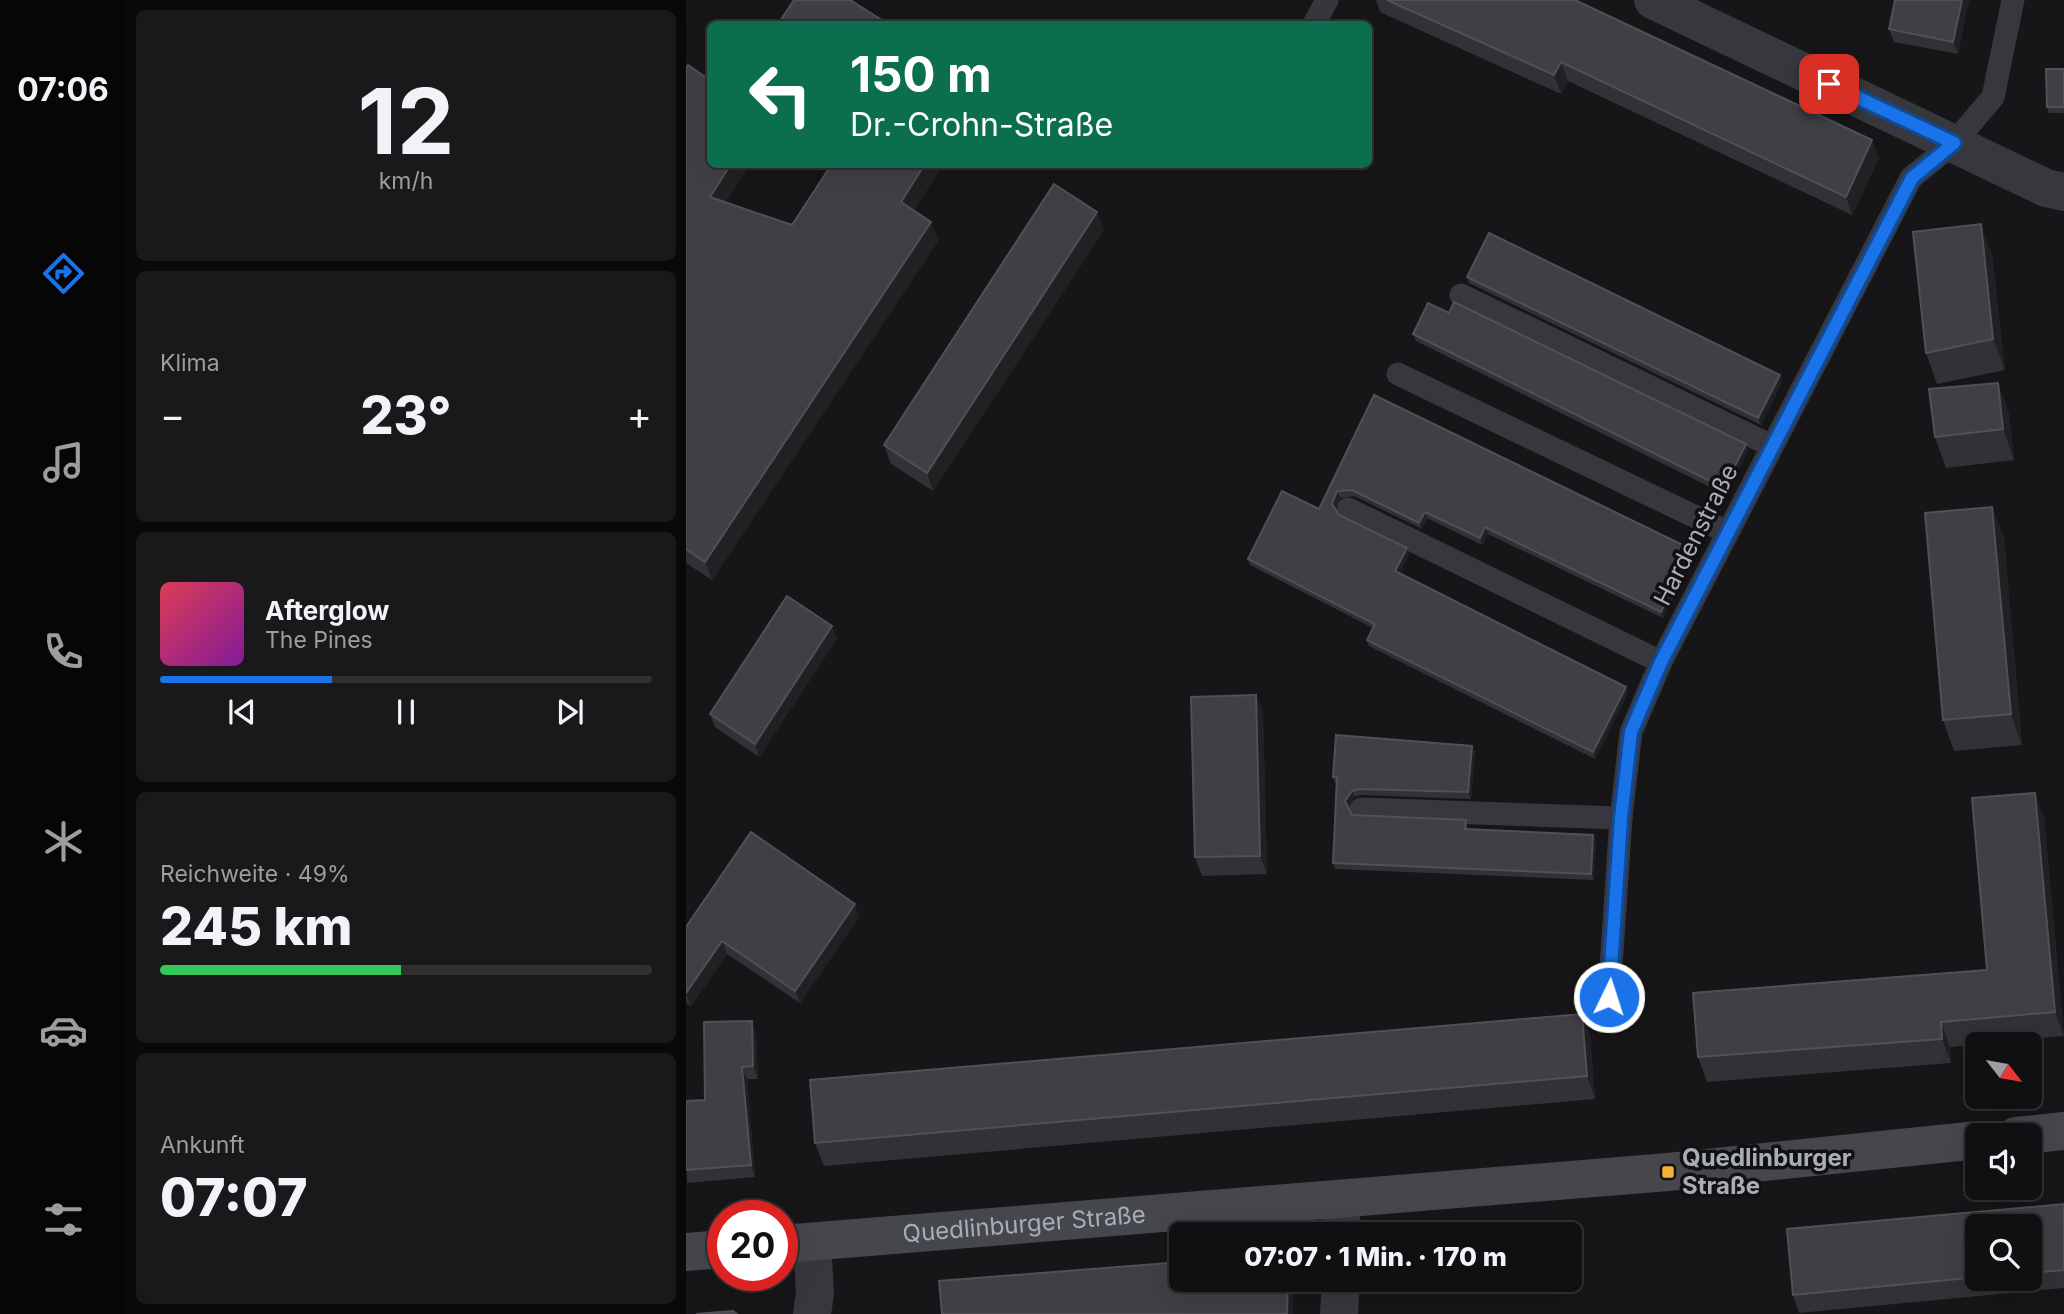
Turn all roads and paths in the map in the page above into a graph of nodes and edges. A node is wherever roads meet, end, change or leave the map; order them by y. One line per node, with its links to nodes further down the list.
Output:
1 (1327, 0): 4 (lane)
2 (1653, 0): 5 (street)
3 (2013, 0): 5 (lane, Hardenstraße)
4 (1316, 21)
5 (1954, 143): 6 (street); 9 (lane, Hardenstraße)
6 (2064, 192)
7 (1461, 295): 9 (lane)
8 (1398, 374): 11 (lane)
9 (1772, 446): 11 (lane, Hardenstraße)
10 (1348, 509): 12 (lane)
11 (1727, 533): 12 (lane, Hardenstraße)
12 (1661, 662): 14 (lane, Hardenstraße)
13 (1362, 809): 14 (lane)
14 (1621, 818): 15 (lane, Hardenstraße)
15 (1609, 997)
16 (2064, 1131): 17 (main road)
17 (2042, 1133)
18 (1965, 1141): 19 (main road, Quedlinburger Straße)
19 (1341, 1217): 20 (main road, Quedlinburger Straße)
20 (798, 1243)
21 (798, 1246): 25 (street)
22 (707, 1250): 23 (main road)
23 (686, 1252)
24 (1340, 1292): 26 (street)
25 (812, 1314)
26 (1339, 1314)

